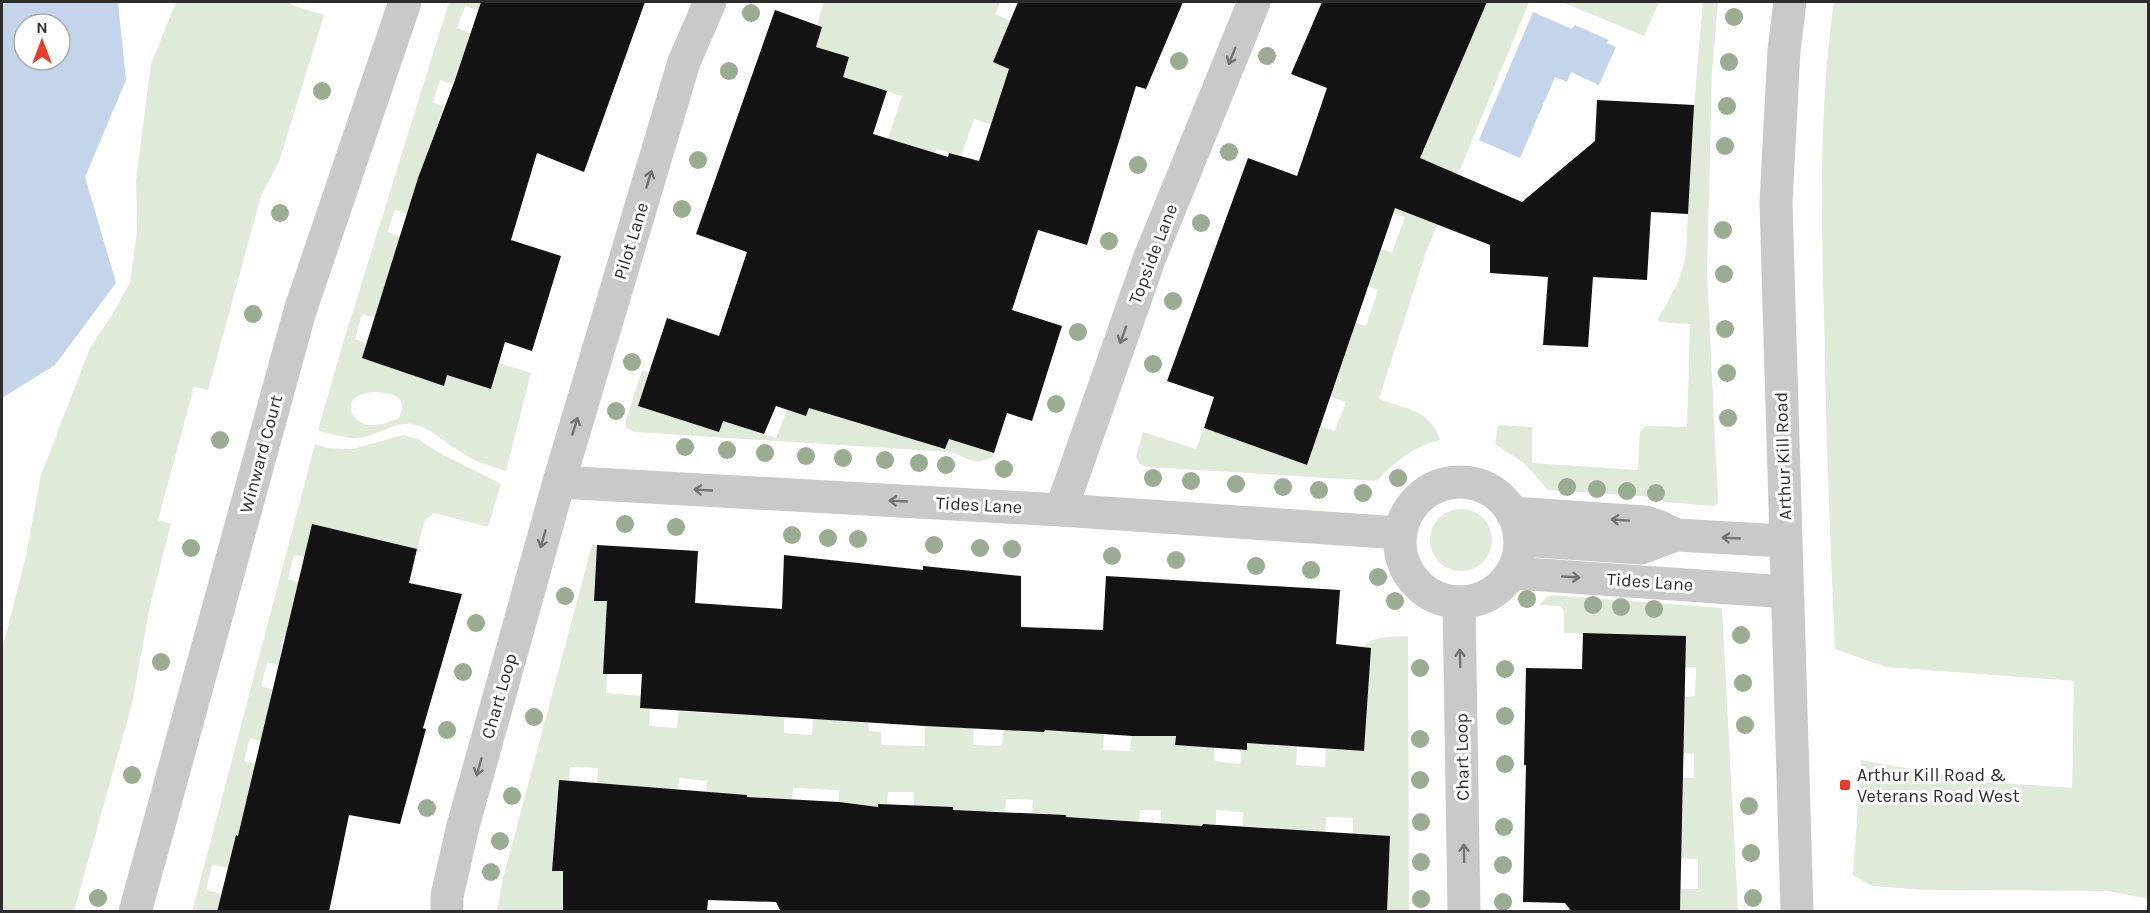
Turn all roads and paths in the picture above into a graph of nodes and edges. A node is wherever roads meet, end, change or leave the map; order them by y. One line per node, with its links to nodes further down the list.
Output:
1 (405, 2): 13 (street, Winward Court)
2 (710, 2): 5 (street, Pilot Lane, one-way to 2)
3 (1254, 2): 6 (street, Topside Lane, one-way to 6)
4 (1790, 2): 9 (street, Arthur Kill Road)
5 (558, 482): 6 (street, Tides Lane, one-way to 5); 14 (street, Chart Loop, one-way to 14)
6 (1061, 510): 8 (street, Tides Lane)
7 (1516, 526): 8 (street); 9 (street, one-way to 7); 10 (street)
8 (1399, 533): 12 (street)
9 (1785, 541): 11 (street, Arthur Kill Road)
10 (1512, 573): 11 (street, Tides Lane, one-way to 11); 12 (street)
11 (1787, 592): 16 (street, Arthur Kill Road)
12 (1460, 602): 15 (street, Chart Loop, one-way to 12)
13 (135, 912)
14 (447, 912)
15 (1464, 912)
16 (1797, 912)

